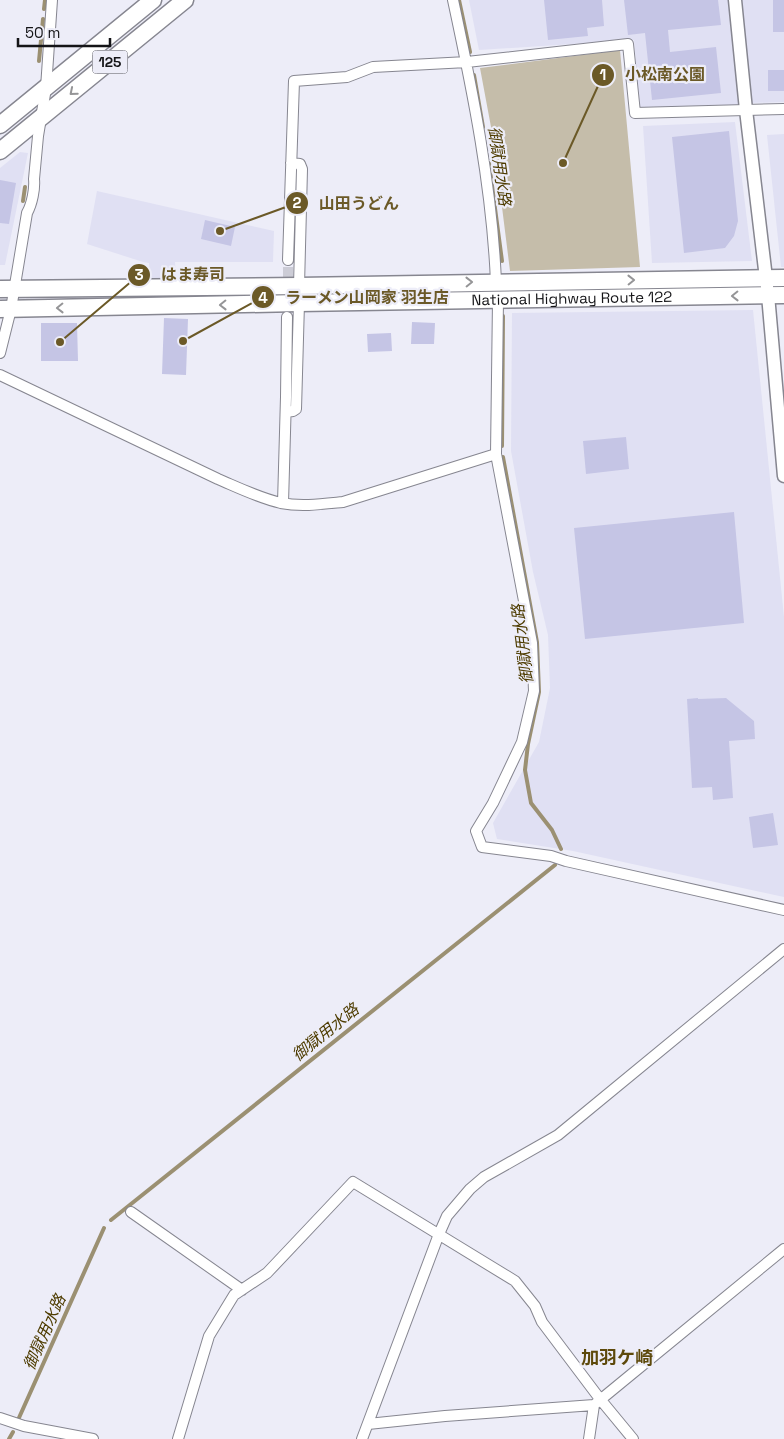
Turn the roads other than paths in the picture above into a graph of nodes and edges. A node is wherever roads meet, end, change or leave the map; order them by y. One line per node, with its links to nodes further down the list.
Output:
1 (52, 0): 7 (street)
2 (153, 0): 7 (highway, 125)
3 (185, 0): 10 (highway, 125, one-way to 10)
4 (453, 0): 6 (street)
5 (735, 0): 9 (street)
6 (466, 62): 9 (street); 13 (street); 17 (street)
7 (46, 88): 10 (street); 11 (highway, 125)
8 (784, 108): 9 (street)
9 (746, 110): 15 (street)
10 (42, 118): 12 (highway, 125); 19 (street)
11 (0, 125)
12 (0, 151)
13 (291, 162): 14 (street); 18 (street)
14 (288, 260)
15 (765, 278): 16 (highway, National Highway Route 122); 17 (highway, National Highway Route 122, one-way to 15); 20 (street)
16 (784, 278)
17 (496, 282): 18 (highway, National Highway Route 122, one-way to 17)
18 (300, 286): 19 (highway, National Highway Route 122)
19 (7, 289): 24 (street)
20 (768, 295): 21 (highway, National Highway Route 122); 22 (highway, National Highway Route 122, one-way to 22); 30 (street)
21 (784, 295)
22 (498, 300): 23 (highway, National Highway Route 122); 29 (street)
23 (299, 303): 24 (highway, National Highway Route 122, one-way to 24); 28 (street)
24 (5, 309): 26 (street)
25 (287, 317): 28 (street)
26 (0, 354)
27 (0, 375): 31 (street)
28 (286, 412): 31 (street)
29 (496, 454): 31 (street); 32 (street)
30 (784, 471)
31 (282, 503)
32 (784, 910)
33 (784, 950): 35 (street)
34 (131, 1212): 37 (street)
35 (438, 1234): 37 (street); 38 (street); 40 (street)
36 (784, 1250): 38 (street)
37 (242, 1290): 42 (street)
38 (597, 1402): 40 (street); 44 (street); 45 (street)
39 (0, 1418): 41 (street)
40 (368, 1424): 43 (street)
41 (93, 1439)
42 (178, 1439)
43 (362, 1439)
44 (589, 1439)
45 (633, 1439)

